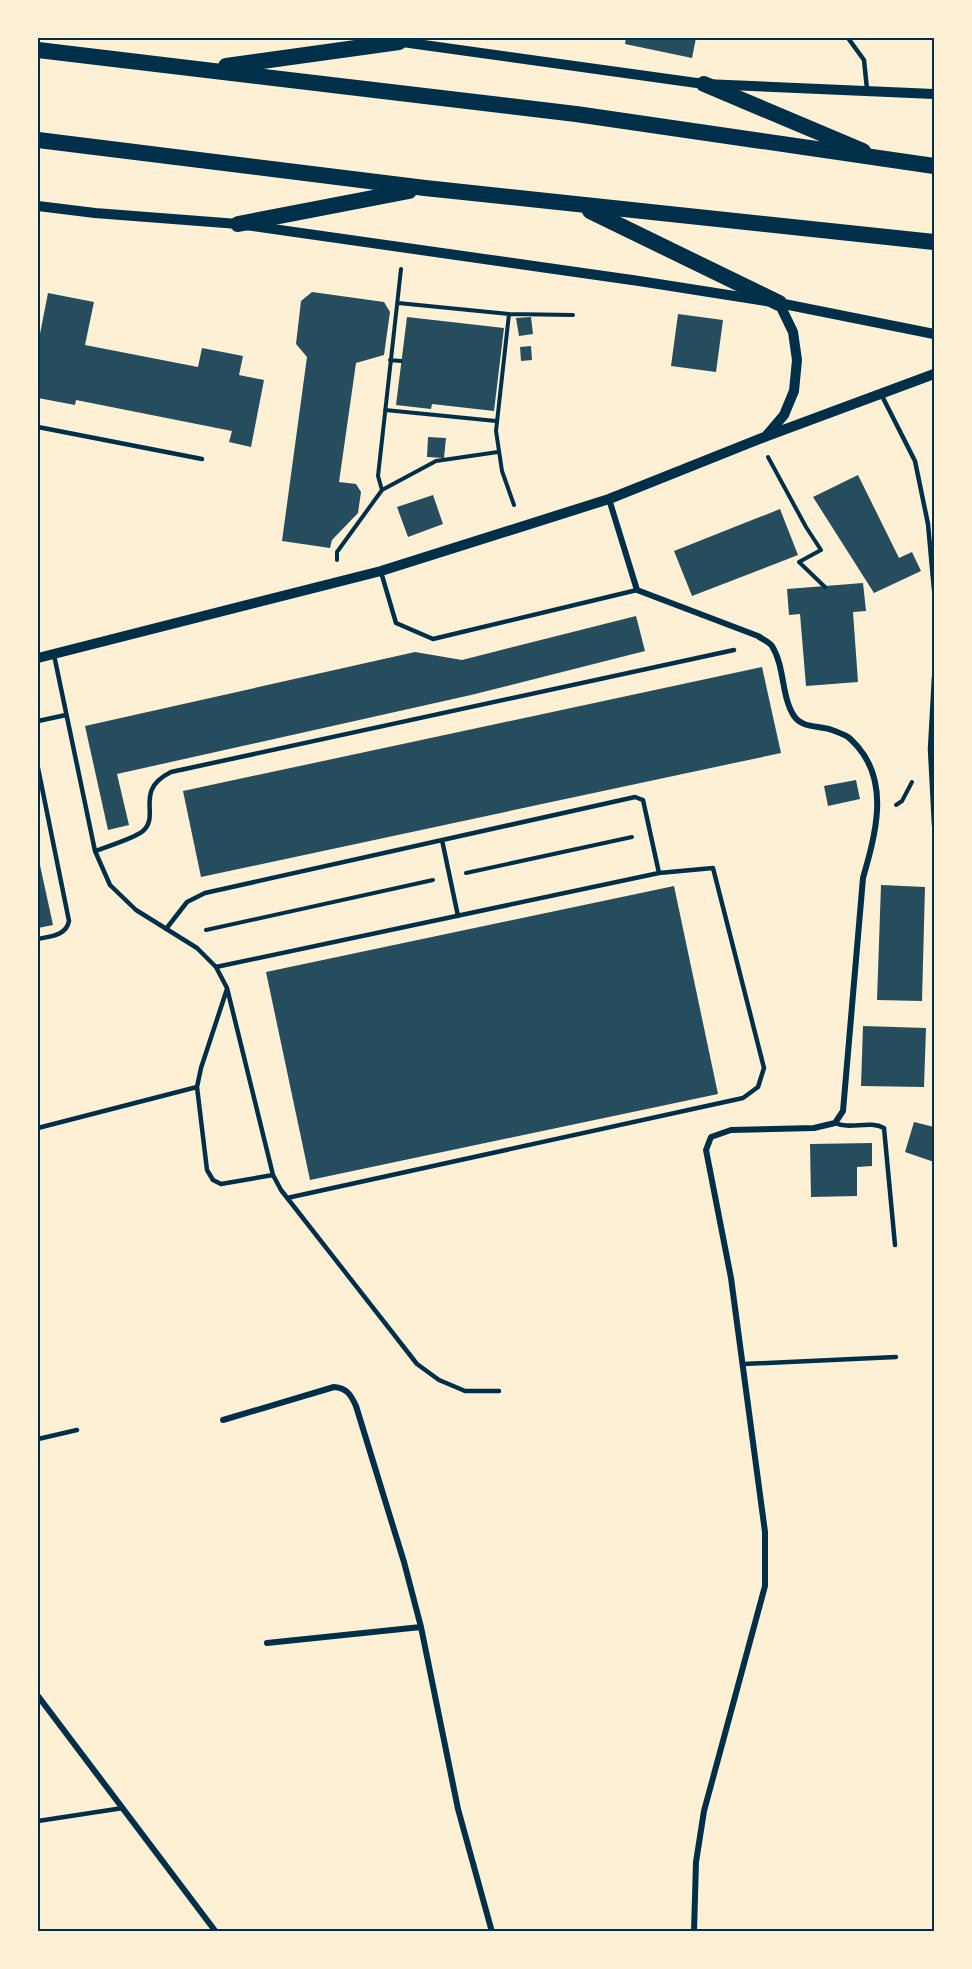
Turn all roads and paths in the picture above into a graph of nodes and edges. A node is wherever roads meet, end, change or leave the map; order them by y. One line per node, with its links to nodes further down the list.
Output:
1 (377, 38): 3 (street)
2 (848, 38): 7 (lane)
3 (399, 42): 5 (highway); 6 (street)
4 (38, 50): 5 (highway)
5 (201, 69): 10 (highway)
6 (704, 84): 7 (street); 10 (highway)
7 (867, 92): 8 (street)
8 (934, 94)
9 (38, 140): 12 (highway)
10 (886, 160): 11 (highway)
11 (934, 166)
12 (424, 188): 13 (highway); 15 (highway)
13 (579, 205): 16 (highway); 19 (highway)
14 (38, 206): 15 (street)
15 (238, 224): 17 (street)
16 (934, 242)
17 (402, 248): 18 (path); 19 (street)
18 (398, 303): 20 (path); 23 (path)
19 (779, 303): 22 (street); 30 (street)
20 (509, 314): 21 (path); 28 (path)
21 (573, 315)
22 (934, 334)
23 (390, 360): 24 (path); 27 (path)
24 (401, 361)
25 (934, 374): 26 (street)
26 (881, 394): 30 (street); 40 (lane)
27 (385, 410): 28 (path); 33 (path)
28 (496, 421): 31 (path)
29 (38, 427): 32 (lane)
30 (763, 438): 34 (street); 38 (path)
31 (498, 452): 33 (path); 35 (path)
32 (202, 459)
33 (382, 490): 37 (path)
34 (609, 499): 35 (street); 39 (street)
35 (522, 526): 36 (street)
36 (381, 571): 37 (street); 39 (lane)
37 (337, 582): 42 (street)
38 (825, 586)
39 (637, 590): 49 (street)
40 (934, 590)
41 (734, 651): 53 (lane)
42 (54, 655): 43 (street); 45 (lane)
43 (38, 658)
44 (934, 677): 47 (lane)
45 (66, 716): 46 (lane); 53 (lane)
46 (38, 721)
47 (930, 749): 49 (path); 50 (lane)
48 (38, 768): 59 (lane)
49 (876, 820): 63 (street)
50 (934, 825)
51 (650, 832): 52 (lane); 54 (lane); 55 (path)
52 (442, 840): 55 (lane); 57 (lane)
53 (95, 851): 57 (lane)
54 (659, 873): 56 (lane); 66 (lane)
55 (450, 876): 56 (lane); 58 (path)
56 (458, 916): 60 (lane)
57 (166, 929): 58 (lane)
58 (178, 936): 60 (lane)
59 (38, 939)
60 (216, 967): 61 (lane)
61 (227, 988): 62 (lane); 65 (lane)
62 (197, 1087): 64 (lane); 65 (lane)
63 (835, 1122): 67 (lane); 69 (street)
64 (38, 1128)
65 (273, 1175): 66 (lane)
66 (287, 1198): 70 (lane)
67 (895, 1245)
68 (896, 1357): 69 (lane)
69 (743, 1364): 81 (street)
70 (499, 1391)
71 (223, 1420): 74 (street)
72 (77, 1430): 73 (lane)
73 (38, 1439)
74 (421, 1627): 75 (street); 80 (street)
75 (267, 1643)
76 (38, 1696): 77 (street)
77 (123, 1808): 78 (lane); 79 (street)
78 (38, 1821)
79 (216, 1932)
80 (492, 1932)
81 (694, 1932)

